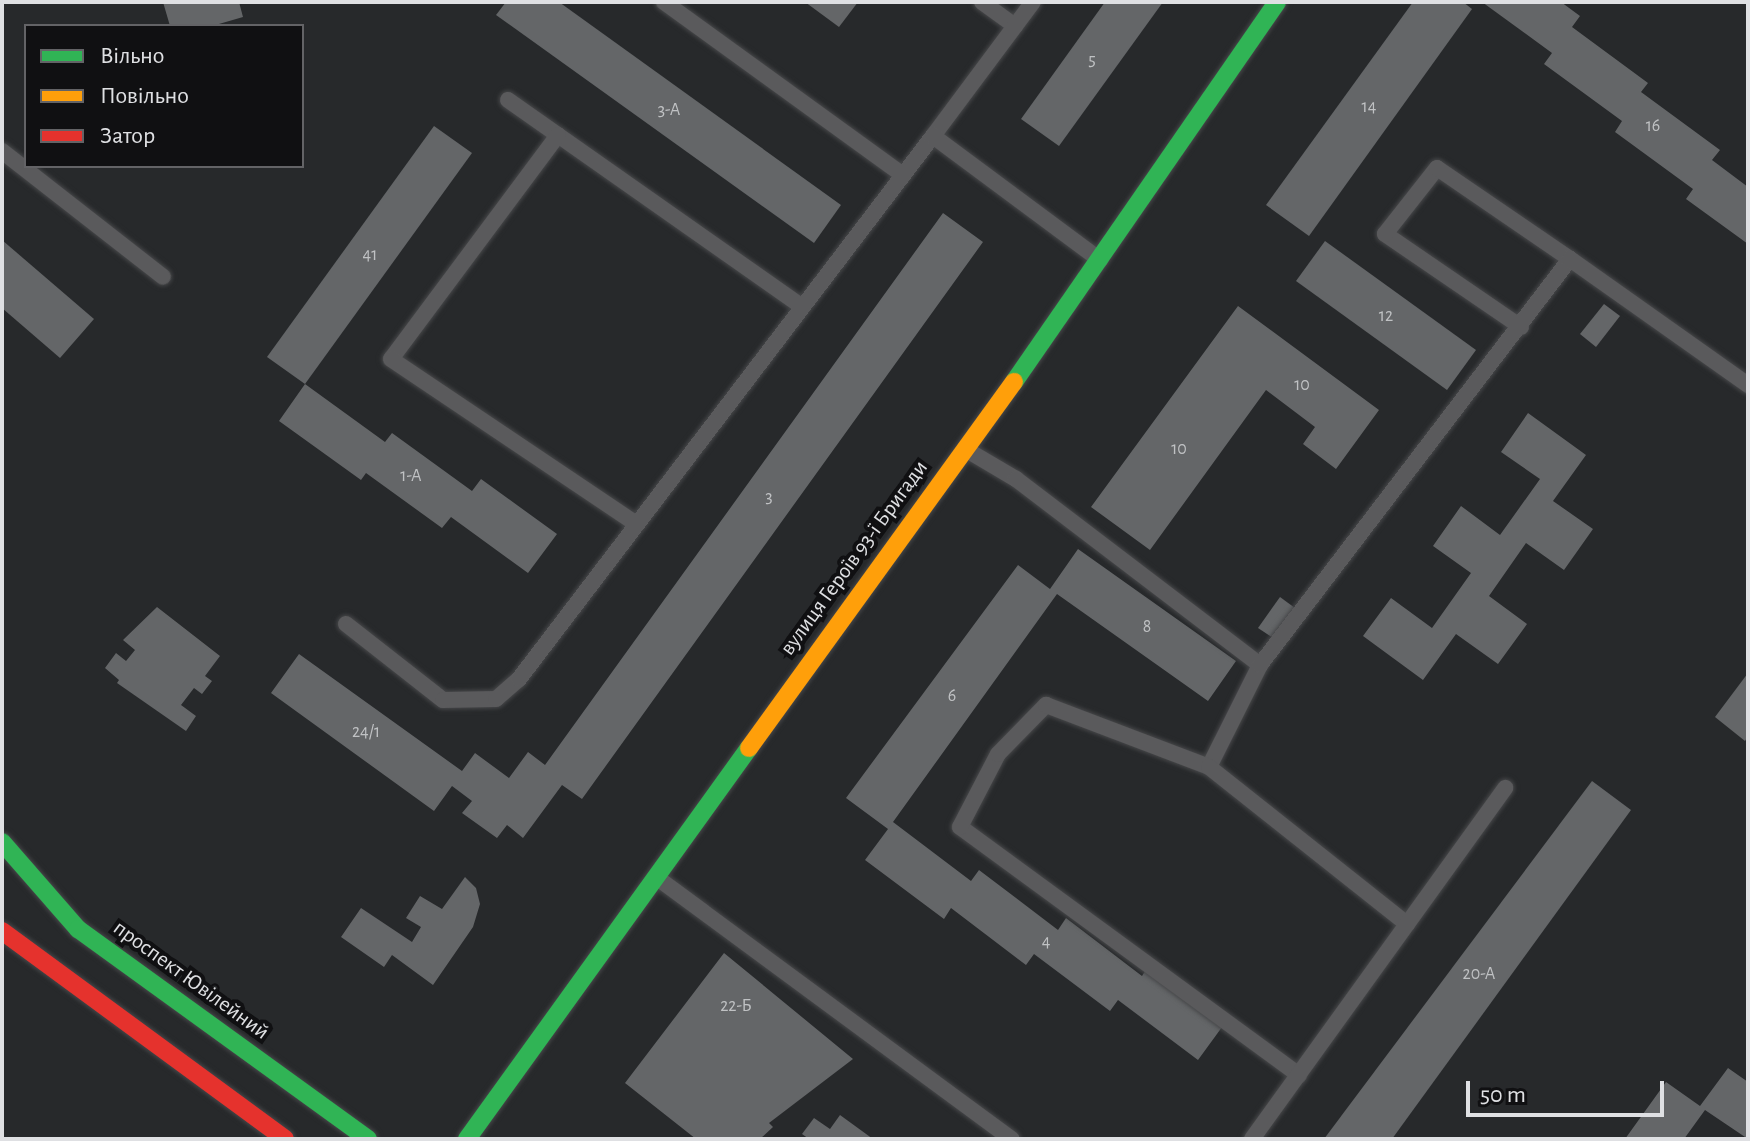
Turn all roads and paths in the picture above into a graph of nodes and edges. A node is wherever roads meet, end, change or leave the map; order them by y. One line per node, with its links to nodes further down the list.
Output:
1 (664, 2): 10 (lane)
2 (982, 2): 5 (lane)
3 (1033, 2): 5 (lane)
4 (1277, 2): 12 (street, вулиця Героїв 93-ї Бригади)
5 (1015, 26): 8 (lane)
6 (508, 100): 7 (lane)
7 (558, 135): 14 (lane); 18 (lane)
8 (933, 136): 10 (lane); 12 (lane)
9 (2, 151): 13 (lane)
10 (903, 175): 14 (lane)
11 (1570, 259): 15 (lane); 15 (lane); 16 (lane)
12 (1101, 261): 17 (street, вулиця Героїв 93-ї Бригади)
13 (163, 277)
14 (802, 307): 18 (lane)
15 (1521, 327): 20 (lane)
16 (1748, 385)
17 (964, 448): 20 (lane); 24 (street, вулиця Героїв 93-ї Бригади)
18 (637, 524): 19 (lane)
19 (346, 624)
20 (1260, 665): 21 (lane)
21 (1209, 767): 25 (lane); 27 (lane)
22 (1505, 788): 25 (lane)
23 (2, 842): 29 (street, проспект Ювілейний)
24 (654, 875): 30 (street, вулиця Героїв 93-ї Бригади); 31 (lane)
25 (1407, 924): 27 (lane)
26 (2, 931): 28 (street)
27 (1299, 1075): 32 (lane)
28 (285, 1139)
29 (368, 1139)
30 (467, 1139)
31 (1012, 1139)
32 (1252, 1139)

